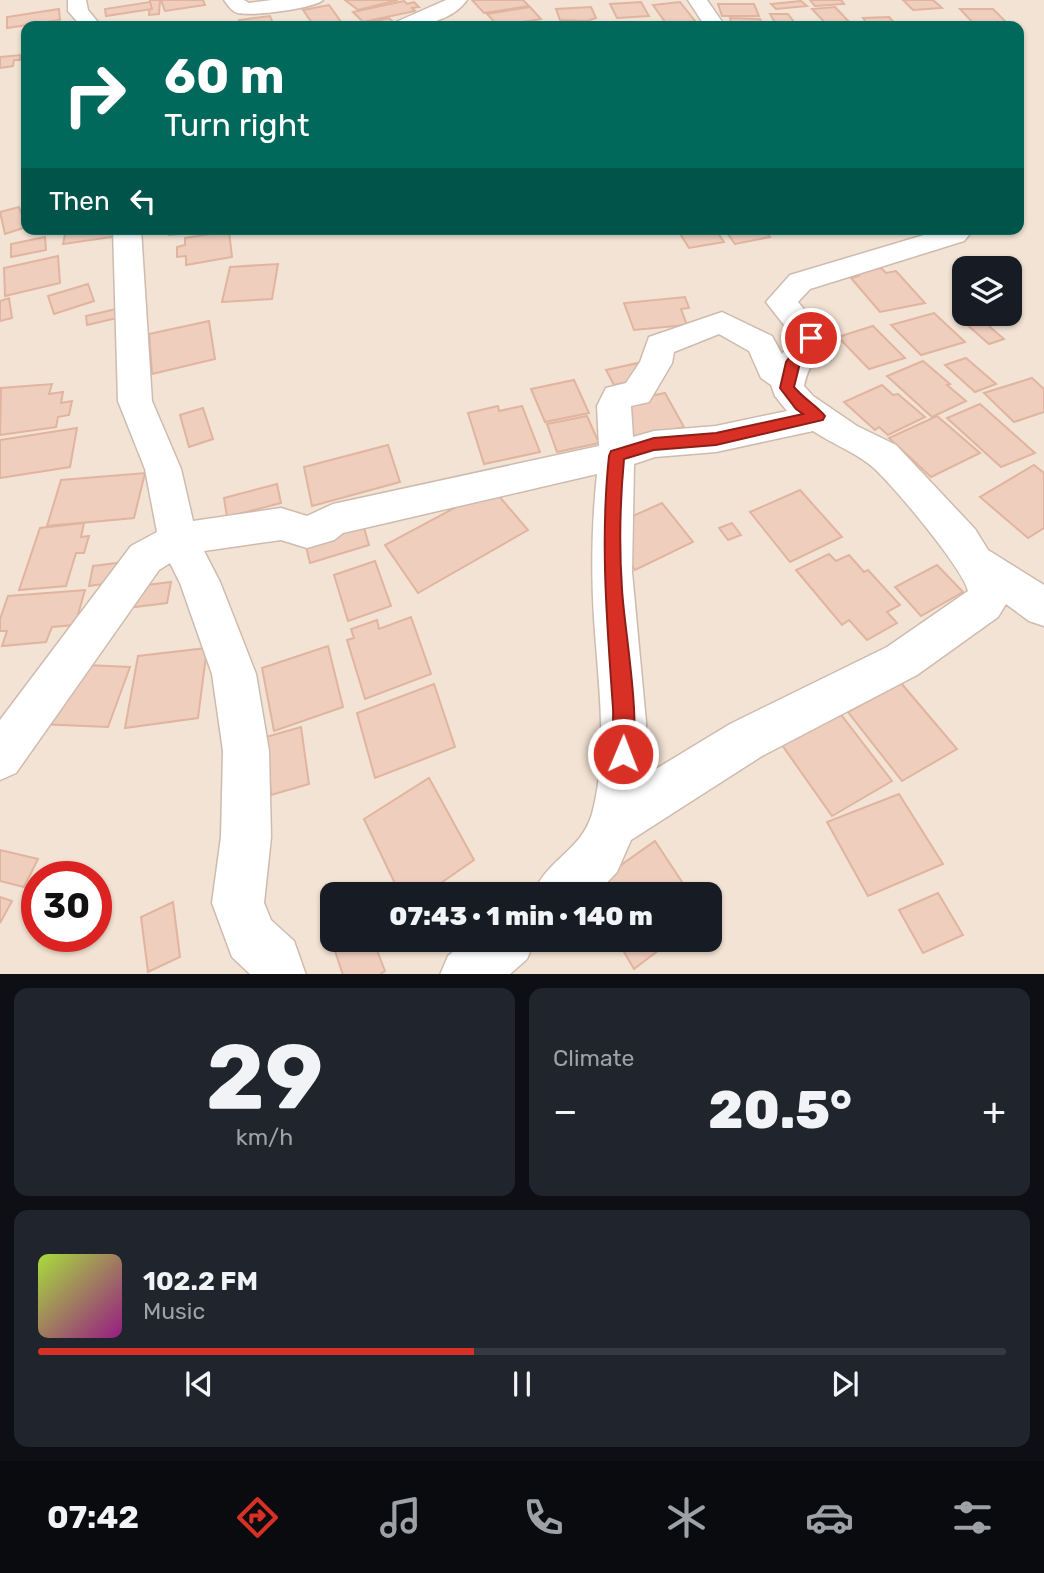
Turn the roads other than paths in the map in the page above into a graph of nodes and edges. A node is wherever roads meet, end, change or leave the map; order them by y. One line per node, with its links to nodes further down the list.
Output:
1 (77, 0): 6 (street)
2 (233, 0): 3 (street)
3 (313, 0)
4 (457, 0): 7 (street)
5 (696, 0): 8 (street)
6 (87, 21)
7 (416, 21)
8 (711, 21)
9 (127, 235): 14 (street)
10 (954, 235): 11 (street)
11 (789, 379): 12 (street); 13 (street)
12 (818, 416): 13 (street); 15 (street)
13 (617, 456): 14 (street); 18 (street)
14 (178, 539): 17 (street); 21 (street)
15 (978, 563): 16 (street); 18 (street)
16 (1044, 608)
17 (0, 757)
18 (613, 823): 19 (street)
19 (571, 882)
20 (494, 952): 22 (street)
21 (279, 974)
22 (468, 974)

